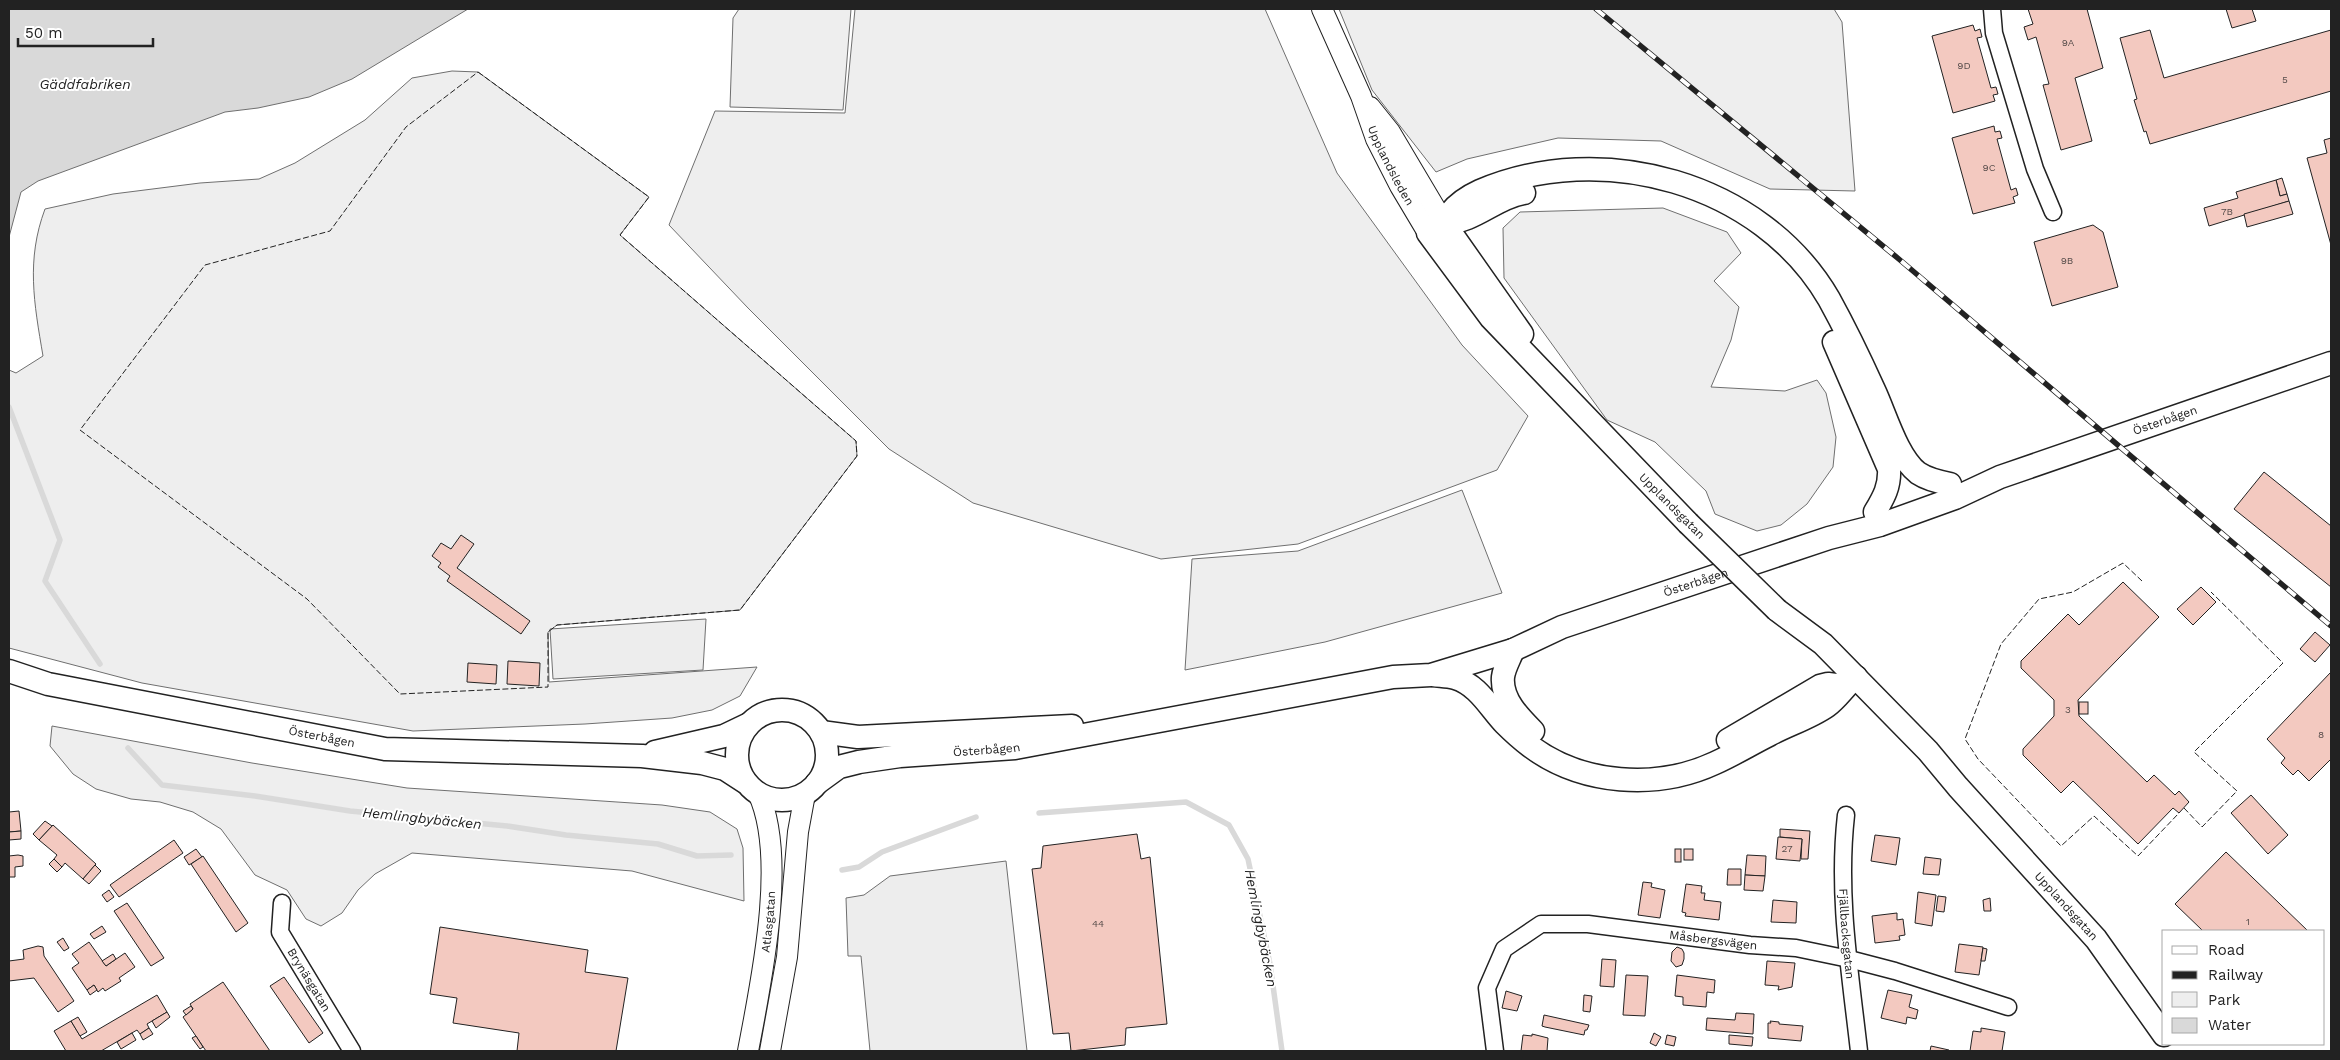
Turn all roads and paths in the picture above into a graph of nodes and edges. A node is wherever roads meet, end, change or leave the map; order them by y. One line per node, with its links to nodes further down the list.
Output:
1 (1322, 9): 4 (street, Upplandsleden)
2 (1992, 9): 3 (street)
3 (2052, 212)
4 (1436, 228): 7 (main road); 8 (main road); 15 (main road, Upplandsgatan, bridge)
5 (2331, 363): 6 (main road, Österbågen)
6 (2000, 477): 7 (main road, Österbågen); 9 (main road, Österbågen)
7 (1950, 484): 8 (main road, Österbågen)
8 (1875, 512): 9 (main road, Österbågen)
9 (1829, 538): 10 (main road, Österbågen)
10 (1562, 627): 11 (main road, Österbågen); 14 (main road, Österbågen)
11 (1513, 650): 13 (main road, Österbågen); 15 (main road)
12 (9, 671): 19 (main road, Österbågen)
13 (1431, 675): 14 (main road, Österbågen); 15 (main road)
14 (1394, 677): 16 (main road, Österbågen)
15 (1850, 681): 26 (main road, Upplandsgatan)
16 (1160, 722): 18 (main road, Österbågen); 21 (main road, Österbågen)
17 (747, 725): 18 (main road); 19 (main road, Österbågen); 20 (main road)
18 (821, 732): 21 (main road)
19 (642, 756): 20 (main road, Österbågen)
20 (752, 788): 21 (main road); 28 (street, Atlasgatan)
21 (811, 789): 29 (street, Atlasgatan)
22 (1846, 815): 24 (street, Fjällbacksgatan)
23 (282, 903): 27 (street, Brynäsgatan)
24 (1849, 959): 25 (street, Måsbergsvägen); 30 (street, Måsbergsvägen); 31 (street, Fjällbacksgatan)
25 (2008, 1007)
26 (2162, 1032)
27 (352, 1051)
28 (748, 1051)
29 (770, 1051)
30 (1496, 1051)
31 (1859, 1051)

